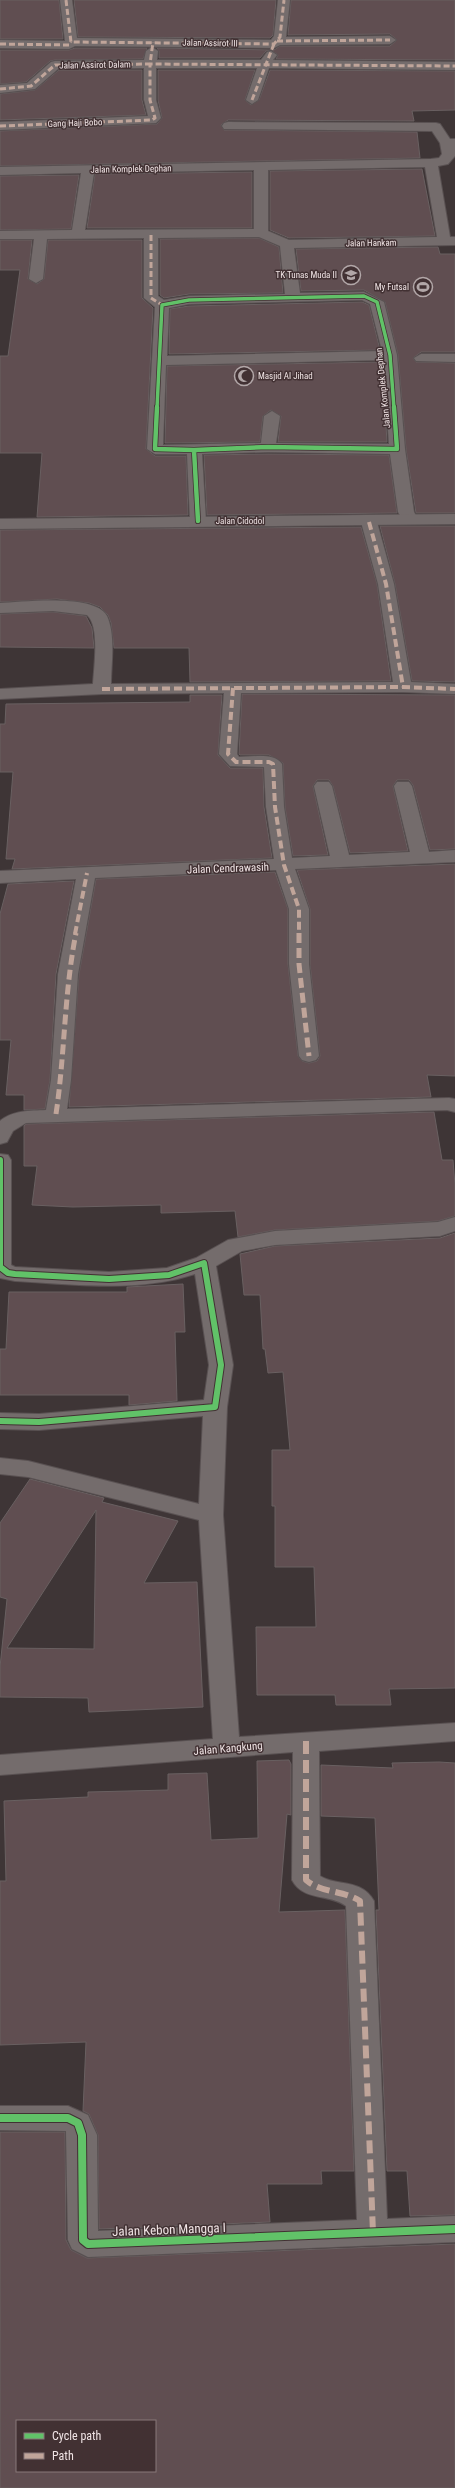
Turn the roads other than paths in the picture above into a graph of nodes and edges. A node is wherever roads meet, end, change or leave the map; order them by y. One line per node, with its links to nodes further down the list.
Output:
1 (66, 0): 4 (street)
2 (284, 0): 6 (street)
3 (390, 40): 6 (street, Jalan Assirot III)
4 (71, 42): 5 (street, Jalan Assirot III); 7 (street, Jalan Assirot III)
5 (153, 42): 6 (street, Jalan Assirot III); 8 (street)
6 (275, 42): 9 (street)
7 (0, 44)
8 (150, 64): 9 (street, Jalan Assirot Dalam); 11 (street, Jalan Assirot Dalam); 13 (street, Gang Haji Bobo)
9 (264, 64): 10 (street, Jalan Assirot Dalam); 12 (street)
10 (455, 66)
11 (0, 89)
12 (252, 100)
13 (0, 126)
14 (228, 126): 15 (street, Jalan Komplek Dephan)
15 (450, 143): 16 (street, Jalan Komplek Dephan)
16 (431, 163): 17 (street, Jalan Komplek Dephan); 25 (street)
17 (261, 167): 18 (street, Jalan Komplek Dephan); 20 (street)
18 (88, 169): 19 (street, Jalan Komplek Dephan); 23 (street)
19 (0, 171)
20 (261, 233): 24 (street); 26 (street)
21 (0, 234): 22 (street)
22 (41, 234): 23 (street); 27 (street)
23 (78, 234): 24 (street)
24 (150, 235): 29 (street)
25 (449, 241): 26 (street, Jalan Hankam)
26 (287, 244): 28 (street)
27 (36, 279)
28 (293, 298): 29 (street, Jalan Komplek Dephan); 30 (street, Jalan Komplek Dephan)
29 (162, 305): 33 (street)
30 (390, 355): 33 (street, Jalan Komplek Dephan); 36 (street, Jalan Komplek Dephan)
31 (421, 358): 32 (street)
32 (455, 358)
33 (160, 360): 37 (street)
34 (272, 416): 35 (street)
35 (268, 447): 36 (street); 37 (street)
36 (398, 449): 38 (street, Jalan Komplek Dephan)
37 (194, 450): 40 (street)
38 (410, 519): 39 (street, Jalan Cidodol); 41 (street, Jalan Cidodol)
39 (455, 519)
40 (198, 521): 41 (street, Jalan Cidodol); 42 (street, Jalan Cidodol)
41 (369, 522): 44 (street)
42 (0, 524)
43 (0, 608): 46 (street)
44 (403, 687): 45 (street); 47 (street)
45 (233, 688): 46 (street); 54 (street)
46 (102, 689): 48 (street)
47 (455, 689)
48 (0, 694)
49 (324, 786): 53 (street)
50 (403, 786): 52 (street)
51 (455, 856): 52 (street, Jalan Cendrawasih)
52 (421, 858): 53 (street, Jalan Cendrawasih)
53 (341, 862): 54 (street, Jalan Cendrawasih)
54 (284, 865): 55 (street, Jalan Cendrawasih); 57 (street)
55 (87, 874): 56 (street, Jalan Cendrawasih); 59 (street)
56 (0, 878)
57 (309, 1056)
58 (455, 1106): 59 (street)
59 (56, 1114): 60 (street)
60 (0, 1138)
61 (0, 1160): 63 (street)
62 (455, 1224): 63 (street)
63 (204, 1263): 64 (street)
64 (215, 1407): 65 (street); 67 (street)
65 (0, 1421)
66 (0, 1466): 67 (street)
67 (211, 1515): 70 (street)
68 (455, 1732): 69 (street, Jalan Kangkung)
69 (306, 1741): 70 (street, Jalan Kangkung); 74 (street)
70 (227, 1749): 71 (street, Jalan Kangkung)
71 (0, 1764)
72 (0, 2118): 74 (street, Jalan Kebon Mangga I)
73 (455, 2229): 74 (street, Jalan Kebon Mangga I)
74 (373, 2232)

